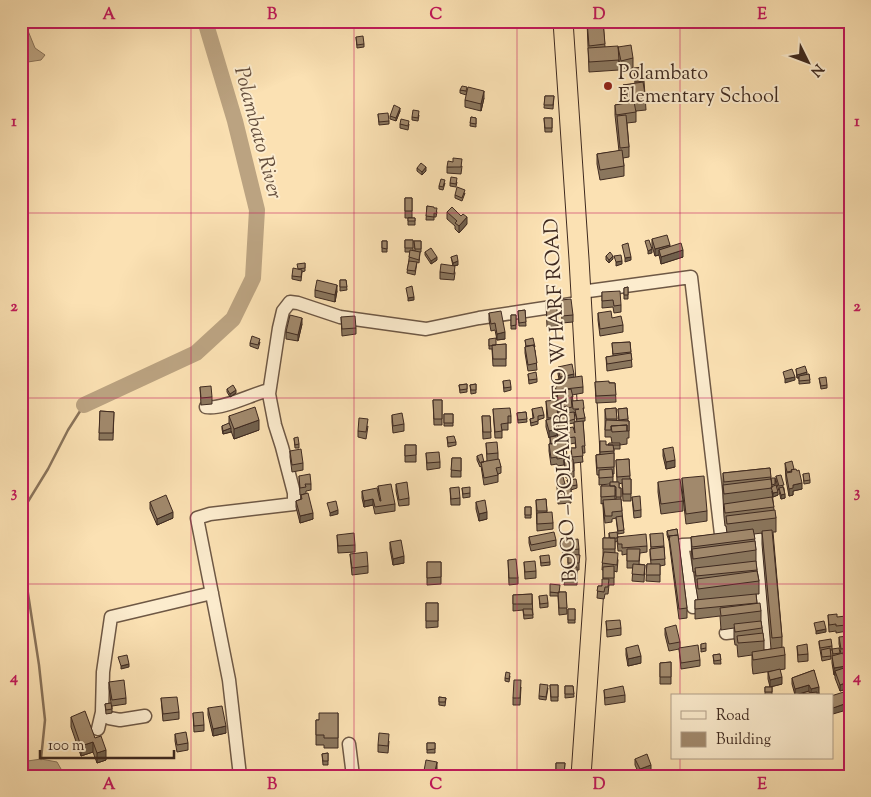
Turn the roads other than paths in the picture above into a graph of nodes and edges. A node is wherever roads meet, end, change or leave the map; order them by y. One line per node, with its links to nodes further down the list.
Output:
1 (563, 21): 2 (highway, BOGO – POLAMBATO WHARF ROAD)
2 (581, 297): 3 (street); 5 (street); 17 (highway, BOGO – POLAMBATO WHARF ROAD)
3 (269, 390): 4 (street); 6 (street)
4 (206, 407)
5 (722, 543): 7 (street); 7 (street)
6 (212, 593): 11 (street); 15 (street)
7 (763, 599): 8 (street)
8 (765, 629): 9 (street); 10 (street)
9 (726, 633)
10 (768, 658)
11 (102, 712): 12 (street); 13 (street)
12 (145, 716)
13 (98, 729)
14 (349, 744): 16 (street)
15 (240, 776)
16 (352, 776)
17 (581, 776)

